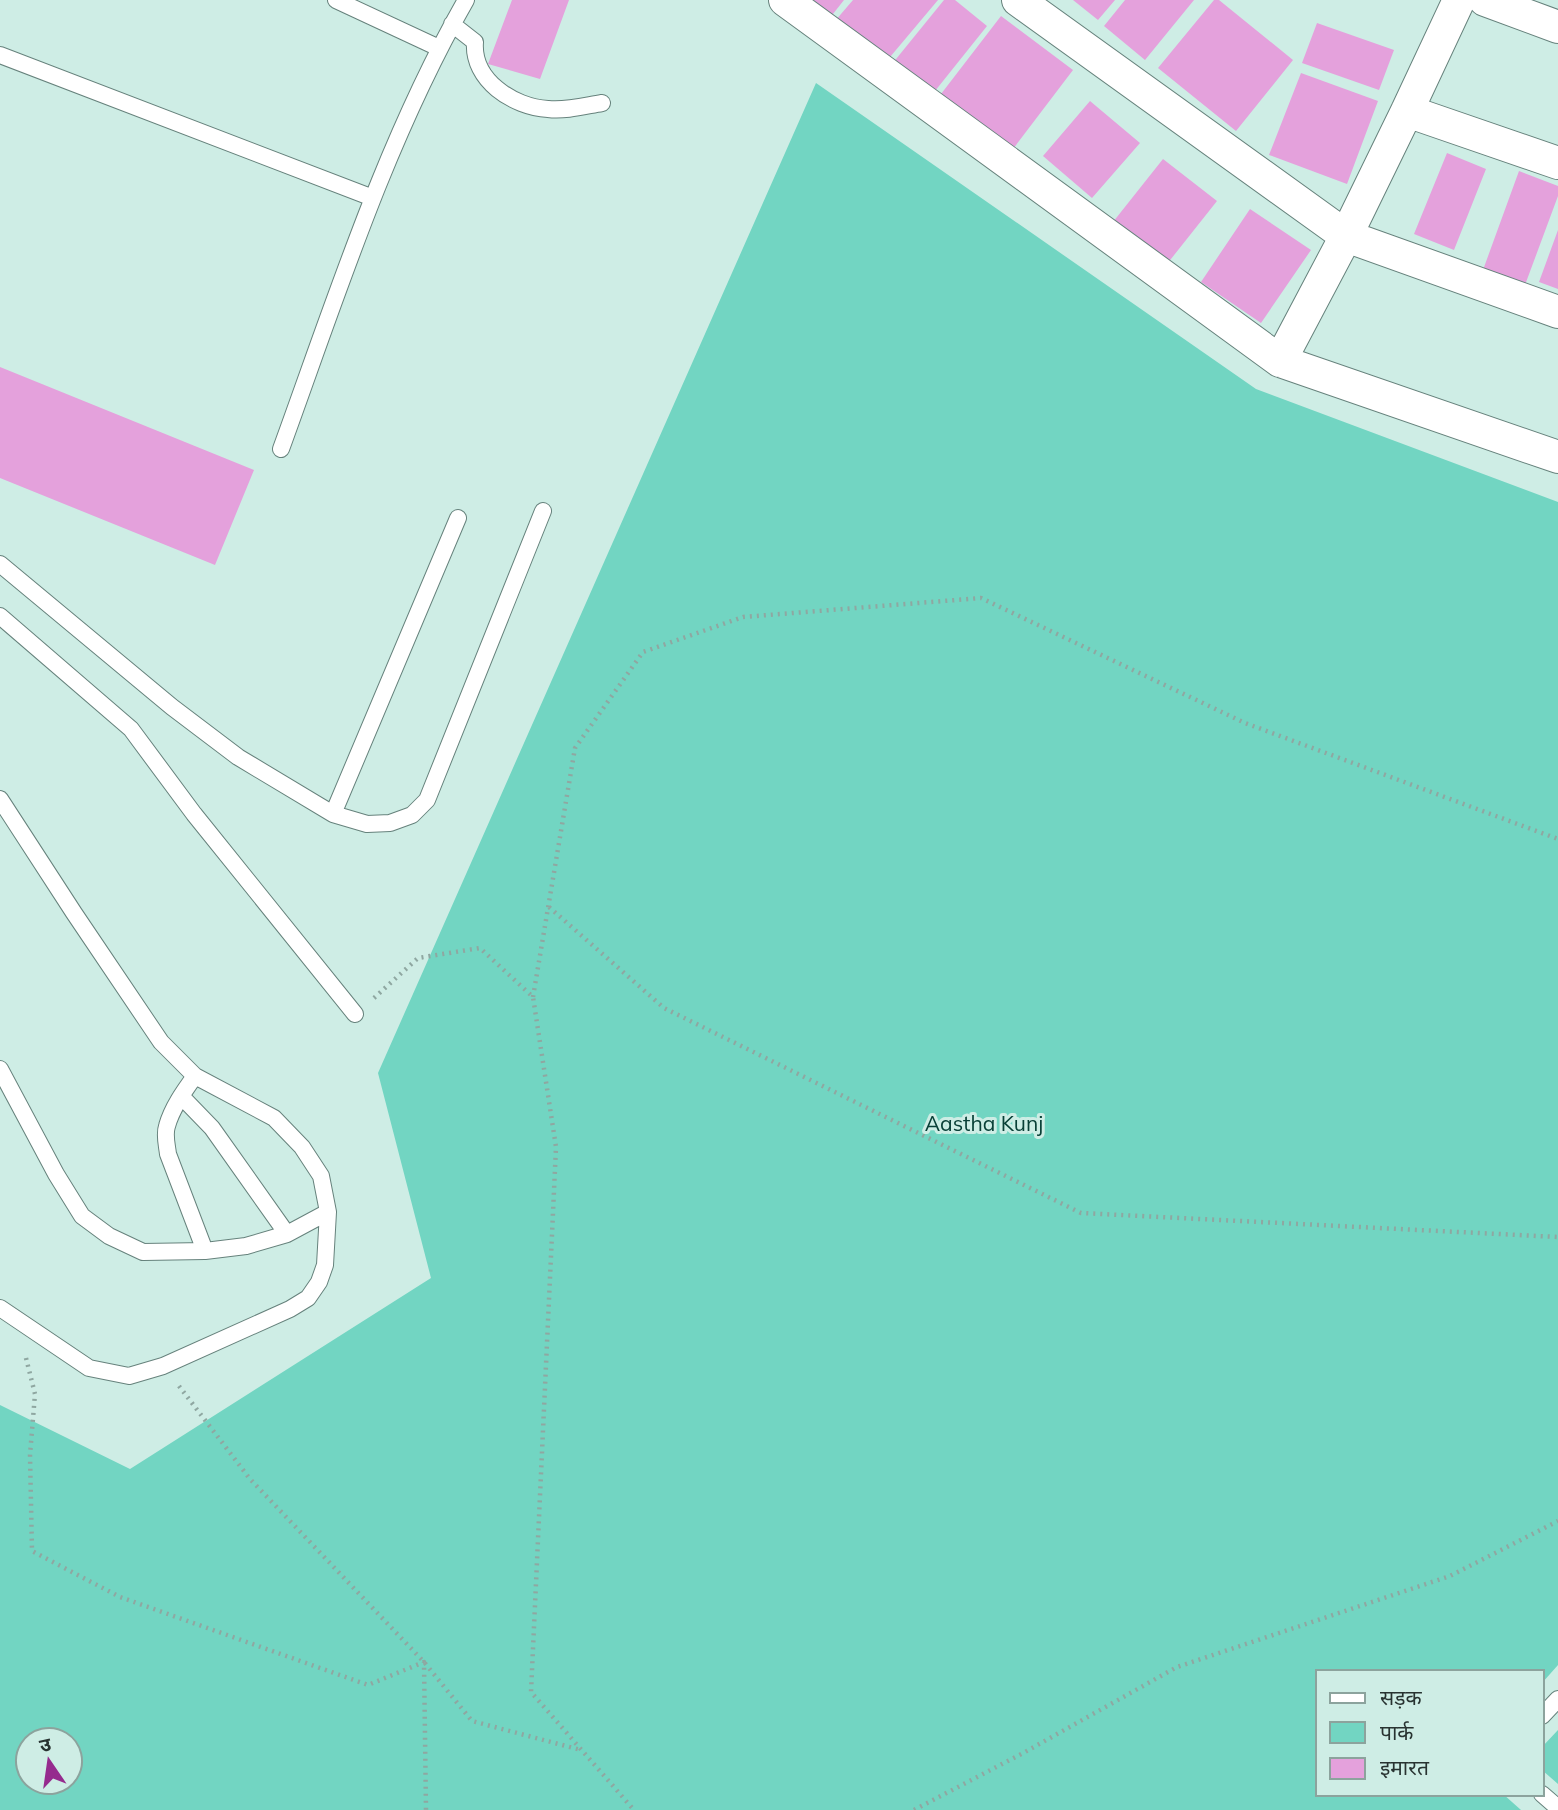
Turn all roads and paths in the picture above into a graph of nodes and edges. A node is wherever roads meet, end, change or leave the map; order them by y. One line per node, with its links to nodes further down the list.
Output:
1 (336, 0): 9 (lane)
2 (466, 0): 7 (lane)
3 (785, 0): 17 (street)
4 (1018, 0): 15 (street)
5 (1458, 0): 12 (street)
6 (1485, 0): 8 (street)
7 (452, 24): 9 (lane); 11 (lane)
8 (1558, 27)
9 (439, 48): 14 (lane)
10 (0, 55): 14 (lane)
11 (602, 103)
12 (1407, 111): 13 (street); 15 (street)
13 (1558, 163)
14 (373, 198): 18 (lane)
15 (1346, 236): 16 (street); 17 (street)
16 (1558, 312)
17 (1280, 361): 19 (street)
18 (281, 449)
19 (1558, 457)
20 (543, 511): 25 (lane)
21 (458, 518): 25 (lane)
22 (0, 564): 25 (lane)
23 (0, 616): 29 (lane)
24 (0, 799): 31 (lane)
25 (333, 814)
26 (1558, 839): 27 (path)
27 (548, 906): 28 (path); 35 (path)
28 (533, 997): 29 (path); 44 (path)
29 (355, 1014)
30 (0, 1069): 36 (lane)
31 (195, 1076): 32 (lane); 33 (lane)
32 (181, 1096): 34 (lane); 36 (lane)
33 (328, 1212): 34 (lane); 39 (lane)
34 (287, 1234): 36 (lane)
35 (1558, 1237)
36 (205, 1251)
37 (0, 1308): 38 (lane)
38 (18, 1321): 39 (lane); 41 (path)
39 (163, 1366): 41 (path)
40 (1558, 1521): 49 (path)
41 (424, 1662): 44 (path); 47 (path)
42 (1558, 1699): 43 (lane)
43 (1544, 1714)
44 (582, 1750): 48 (path)
45 (1544, 1796): 46 (lane)
46 (1558, 1808)
47 (426, 1810)
48 (634, 1810)
49 (914, 1810)

